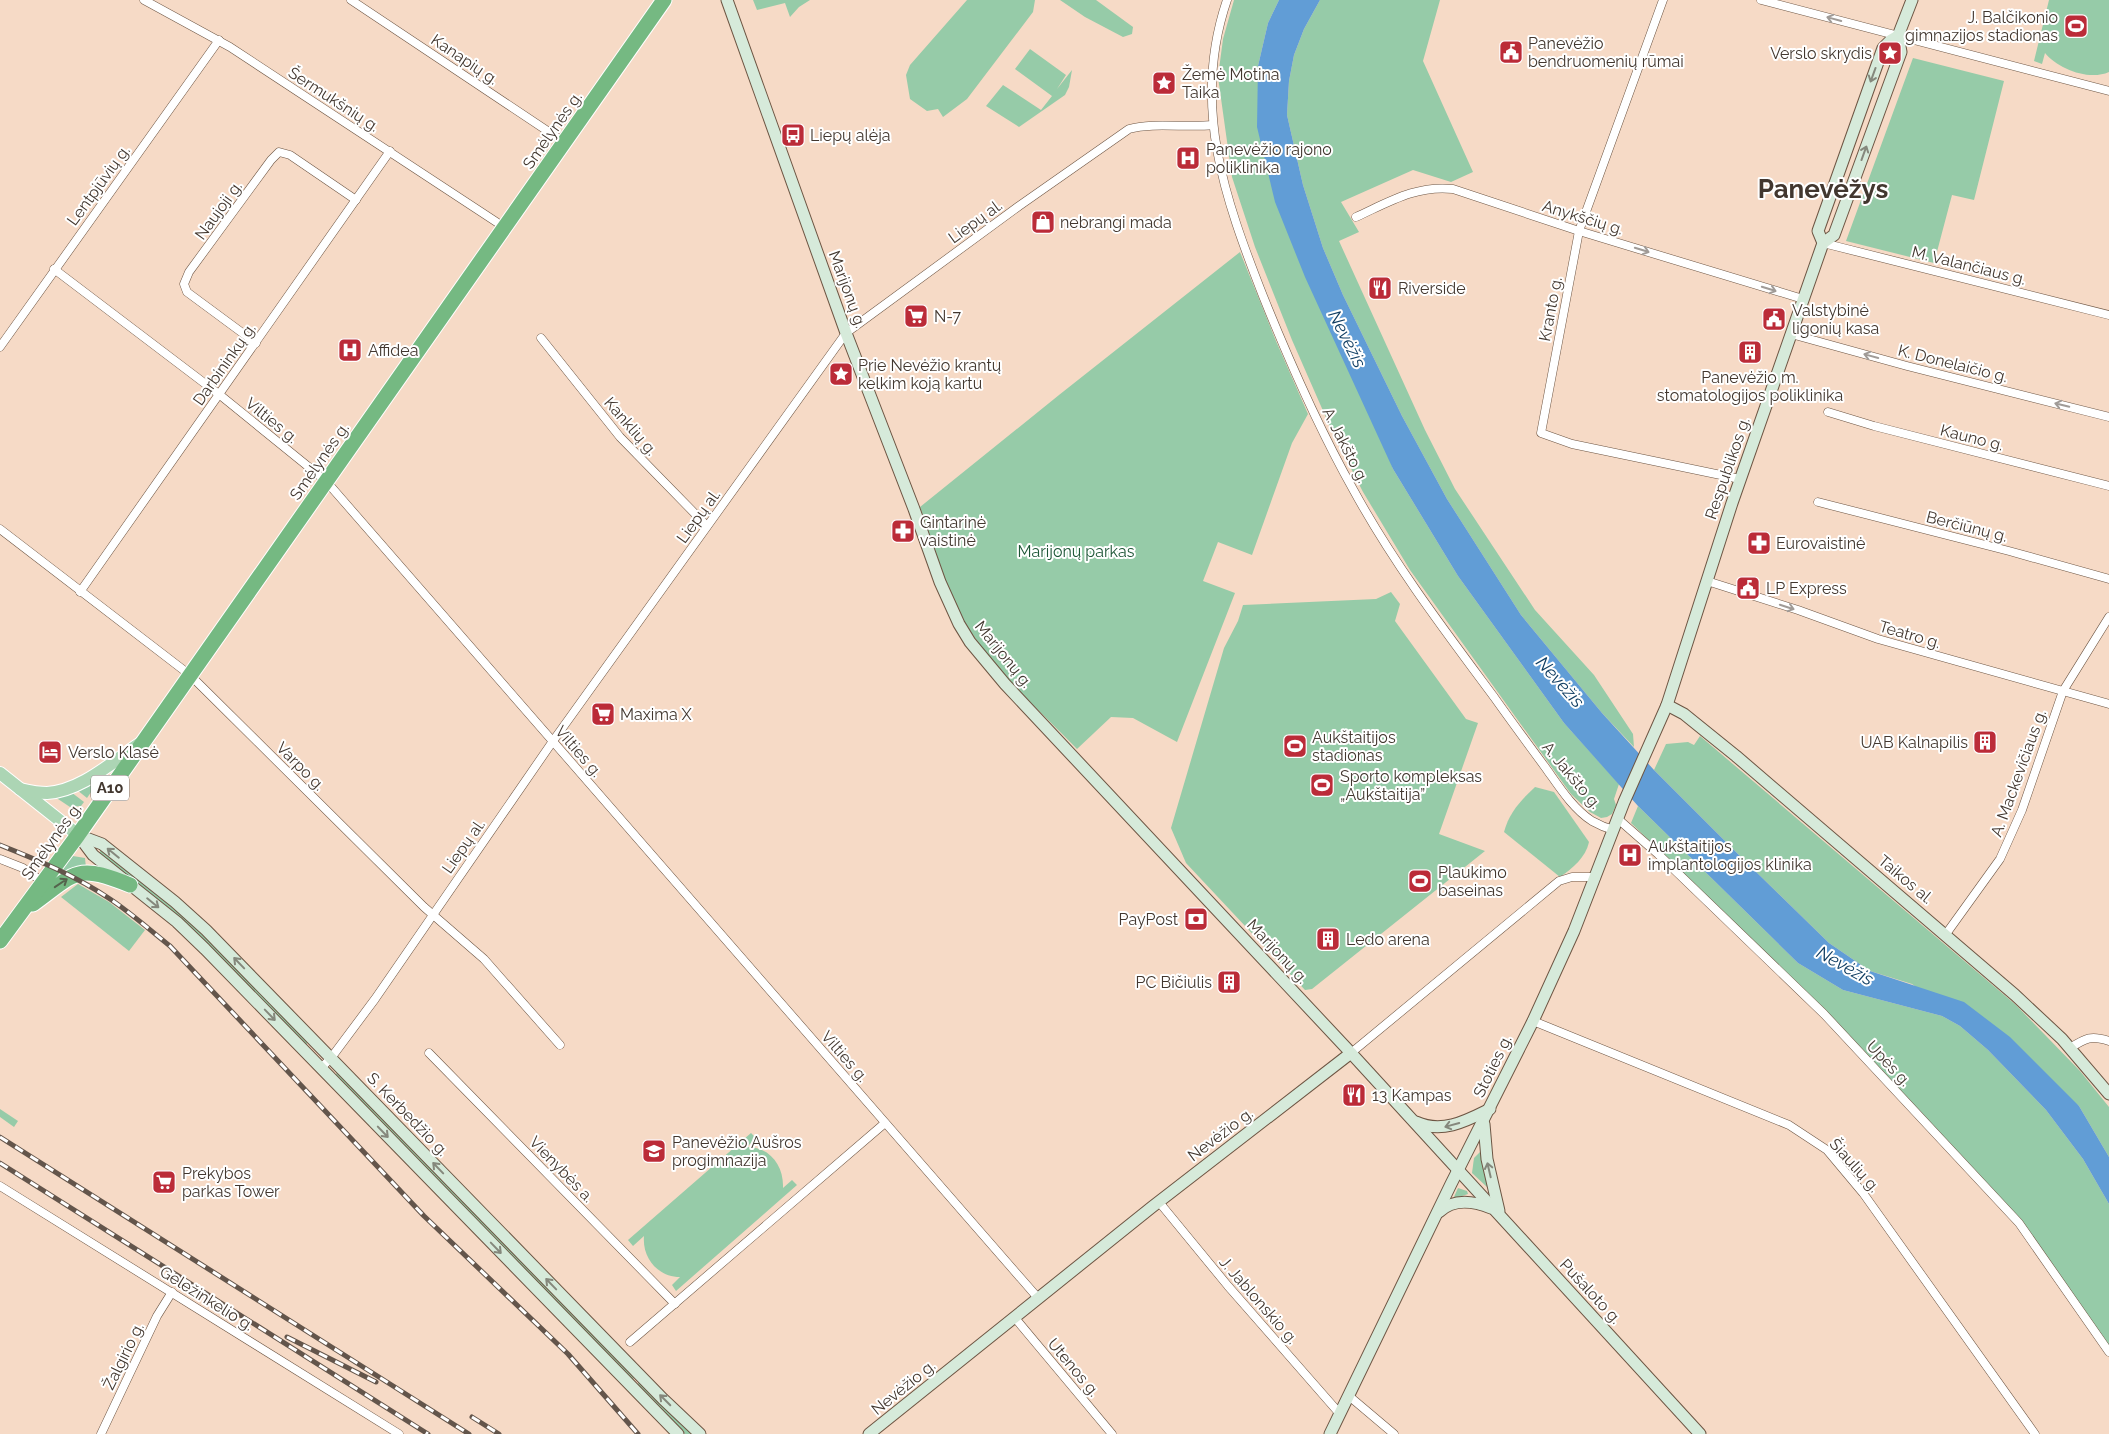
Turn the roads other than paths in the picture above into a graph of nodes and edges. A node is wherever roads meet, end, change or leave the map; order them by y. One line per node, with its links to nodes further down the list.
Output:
1 (144, 0): 10 (street, Šermukšnių g.)
2 (350, 0): 13 (street, Kanapių g.)
3 (664, 0): 13 (highway, Smėlynės g. / A10)
4 (727, 0): 23 (main road, Marijonų g.)
5 (1227, 0): 12 (street, A. Jakšto g.)
6 (1663, 0): 18 (street, Kranto g.)
7 (1761, 0): 9 (street, one-way to 7)
8 (1912, 0): 9 (main road, Respublikos g.)
9 (1898, 36): 11 (street); 19 (main road, Respublikos g., one-way to 9); 19 (main road, Respublikos g., one-way to 19)
10 (219, 40): 14 (street, Šermukšnių g.); 20 (street, Lentpjūvių g.)
11 (2109, 91)
12 (1213, 125): 23 (street, Liepų al.); 50 (street, A. Jakšto g.)
13 (564, 142): 17 (highway, Smėlynės g. / A10)
14 (390, 152): 15 (street, Darbininkų g.); 17 (street, Šermukšnių g.)
15 (356, 200): 26 (street, Darbininkų g.); 26 (street, Naujoji g.)
16 (1356, 217): 18 (street, Anykščių g.)
17 (504, 228): 32 (highway, Smėlynės g. / A10)
18 (1578, 231): 21 (street, Anykščių g., one-way to 21); 31 (street, Kranto g.)
19 (1823, 243): 21 (main road, Respublikos g.); 22 (street, M. Valančiaus g.)
20 (54, 269): 27 (street, Lentpjūvių g.); 28 (street, Vilties g.)
21 (1803, 299): 24 (main road, Respublikos g.)
22 (2105, 314)
23 (846, 333): 35 (street, Liepų al.); 65 (main road, Marijonų g.)
24 (1791, 334): 30 (street, K. Donelaičio g., one-way to 24); 31 (main road, Respublikos g.)
25 (541, 338): 35 (street, Kanklių g.)
26 (256, 343): 28 (street, Darbininkų g.)
27 (0, 346)
28 (220, 394): 32 (street, Vilties g.); 39 (street, Darbininkų g.)
29 (1828, 412): 33 (street, Kauno g.)
30 (2109, 417)
31 (1740, 479): 38 (main road, Respublikos g.)
32 (326, 481): 41 (highway, Smėlynės g. / A10); 45 (street, Vilties g.)
33 (2109, 486)
34 (1818, 502): 37 (street, Berčiūnų g.)
35 (707, 526): 45 (street, Liepų al.)
36 (0, 530): 39 (street, Varpo g.)
37 (2109, 579)
38 (1707, 581): 42 (street, Teatro g., one-way to 42); 44 (main road, Respublikos g.)
39 (80, 592): 41 (street, Varpo g.)
40 (2109, 617): 42 (street, A. Mackevičiaus g.)
41 (190, 675): 46 (highway, Smėlynės g. / A10); 57 (street, Varpo g.)
42 (2063, 691): 43 (street, Teatro g.); 58 (street, A. Mackevičiaus g.)
43 (2109, 704)
44 (1667, 705): 49 (main road, Stoties g.); 58 (main road, Taikos al.)
45 (553, 741): 57 (street, Liepų al.); 72 (street, Vilties g.)
46 (143, 742): 48 (main road); 51 (highway, Smėlynės g. / A10)
47 (0, 773): 48 (main road, S. Kerbedžio g.)
48 (20, 789): 51 (main road, S. Kerbedžio g.)
49 (1618, 819): 50 (main road, Stoties g.); 83 (street, Upės g.)
50 (1614, 830): 53 (main road, Stoties g.)
51 (78, 835): 54 (highway, Smėlynės g. / A10); 55 (main road, S. Kerbedžio g.); 66 (main road, S. Kerbedžio g., one-way to 51)
52 (0, 859): 54 (street)
53 (1596, 877): 60 (main road, Stoties g.); 65 (street, Nevėžio g.)
54 (43, 882): 56 (highway, Smėlynės g. / A10)
55 (130, 885): 56 (highway, one-way to 55); 67 (main road, S. Kerbedžio g., one-way to 67)
56 (22, 912): 59 (highway, Smėlynės g. / A10)
57 (432, 915): 62 (street, Varpo g.); 66 (street, Liepų al.)
58 (1946, 934): 63 (main road, Taikos al.)
59 (0, 942)
60 (1533, 1021): 69 (main road, Stoties g.); 95 (street, Šiaulių g.)
61 (2109, 1041): 63 (street)
62 (560, 1045)
63 (2070, 1048): 68 (main road, Taikos al.)
64 (429, 1053): 80 (street, Vienybės a.)
65 (1351, 1053): 70 (main road, Marijonų g.); 75 (main road, Nevėžio g.)
66 (331, 1058): 67 (street, Liepų al.); 89 (main road, S. Kerbedžio g., one-way to 66)
67 (321, 1068): 88 (main road, S. Kerbedžio g., one-way to 88)
68 (2109, 1094)
69 (1490, 1109): 70 (main road, one-way to 70); 71 (main road, Stoties g.)
70 (1412, 1120): 73 (main road, Marijonų g.)
71 (1484, 1121): 73 (main road, Stoties g.); 76 (main road, one-way to 71)
72 (885, 1123): 79 (street, Vilties g.); 80 (street)
73 (1458, 1170): 76 (main road, Pušaloto g.); 77 (main road, Stoties g.)
74 (0, 1186): 78 (street, Geležinkelio g.)
75 (1158, 1202): 79 (main road, Nevėžio g.); 85 (street, J. Jablonskio g.)
76 (1499, 1214): 77 (main road); 94 (main road, Pušaloto g.)
77 (1436, 1215): 84 (main road, Stoties g.)
78 (172, 1292): 86 (street, Žalgirio g.); 87 (street, Geležinkelio g.)
79 (1038, 1298): 81 (main road, Nevėžio g.)
80 (675, 1304): 82 (street)
81 (1015, 1318): 90 (main road, Nevėžio g.); 91 (street, Utenos g.)
82 (630, 1342)
83 (2109, 1352)
84 (1349, 1396): 85 (main road, Stoties g.); 93 (street)
85 (1340, 1414): 92 (main road, Stoties g.)
86 (100, 1434)
87 (399, 1434)
88 (678, 1434)
89 (700, 1434)
90 (869, 1434)
91 (1112, 1434)
92 (1330, 1434)
93 (1394, 1434)
94 (1700, 1434)
95 (2035, 1434)

